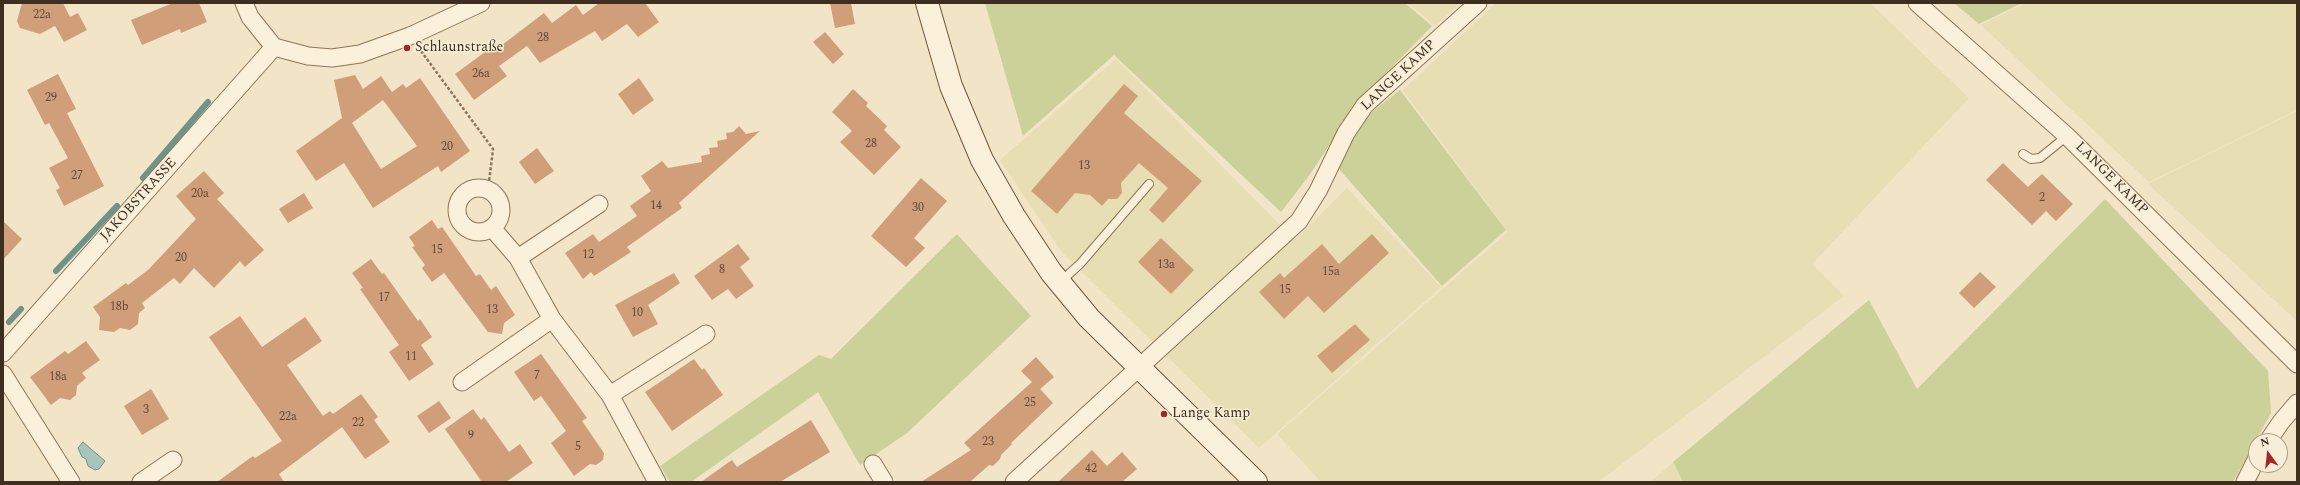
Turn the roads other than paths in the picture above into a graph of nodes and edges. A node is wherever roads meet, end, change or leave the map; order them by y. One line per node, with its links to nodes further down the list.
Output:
1 (244, 3): 6 (street)
2 (481, 3): 6 (street)
3 (927, 3): 13 (street)
4 (1478, 3): 18 (street, LANGE KAMP)
5 (1917, 3): 7 (street, LANGE KAMP)
6 (274, 47): 16 (street, JAKOBSTRASSE)
7 (2067, 136): 8 (lane); 17 (street, LANGE KAMP)
8 (2023, 154)
9 (1149, 184): 13 (lane)
10 (599, 204): 12 (street)
11 (492, 228): 11 (street); 12 (street)
12 (518, 258): 14 (street)
13 (1060, 283): 18 (street)
14 (552, 319): 20 (street); 21 (street)
15 (706, 334): 21 (street)
16 (3, 352)
17 (2297, 364)
18 (1138, 368): 31 (street, LANGE KAMP); 32 (street)
19 (3, 374): 27 (street)
20 (462, 382)
21 (610, 395): 29 (street)
22 (2297, 403): 23 (street)
23 (2273, 433)
24 (172, 460): 28 (street)
25 (873, 464): 30 (street)
26 (2250, 473): 33 (street)
27 (71, 482)
28 (141, 482)
29 (657, 482)
30 (884, 482)
31 (1014, 482)
32 (1256, 482)
33 (2245, 482)

